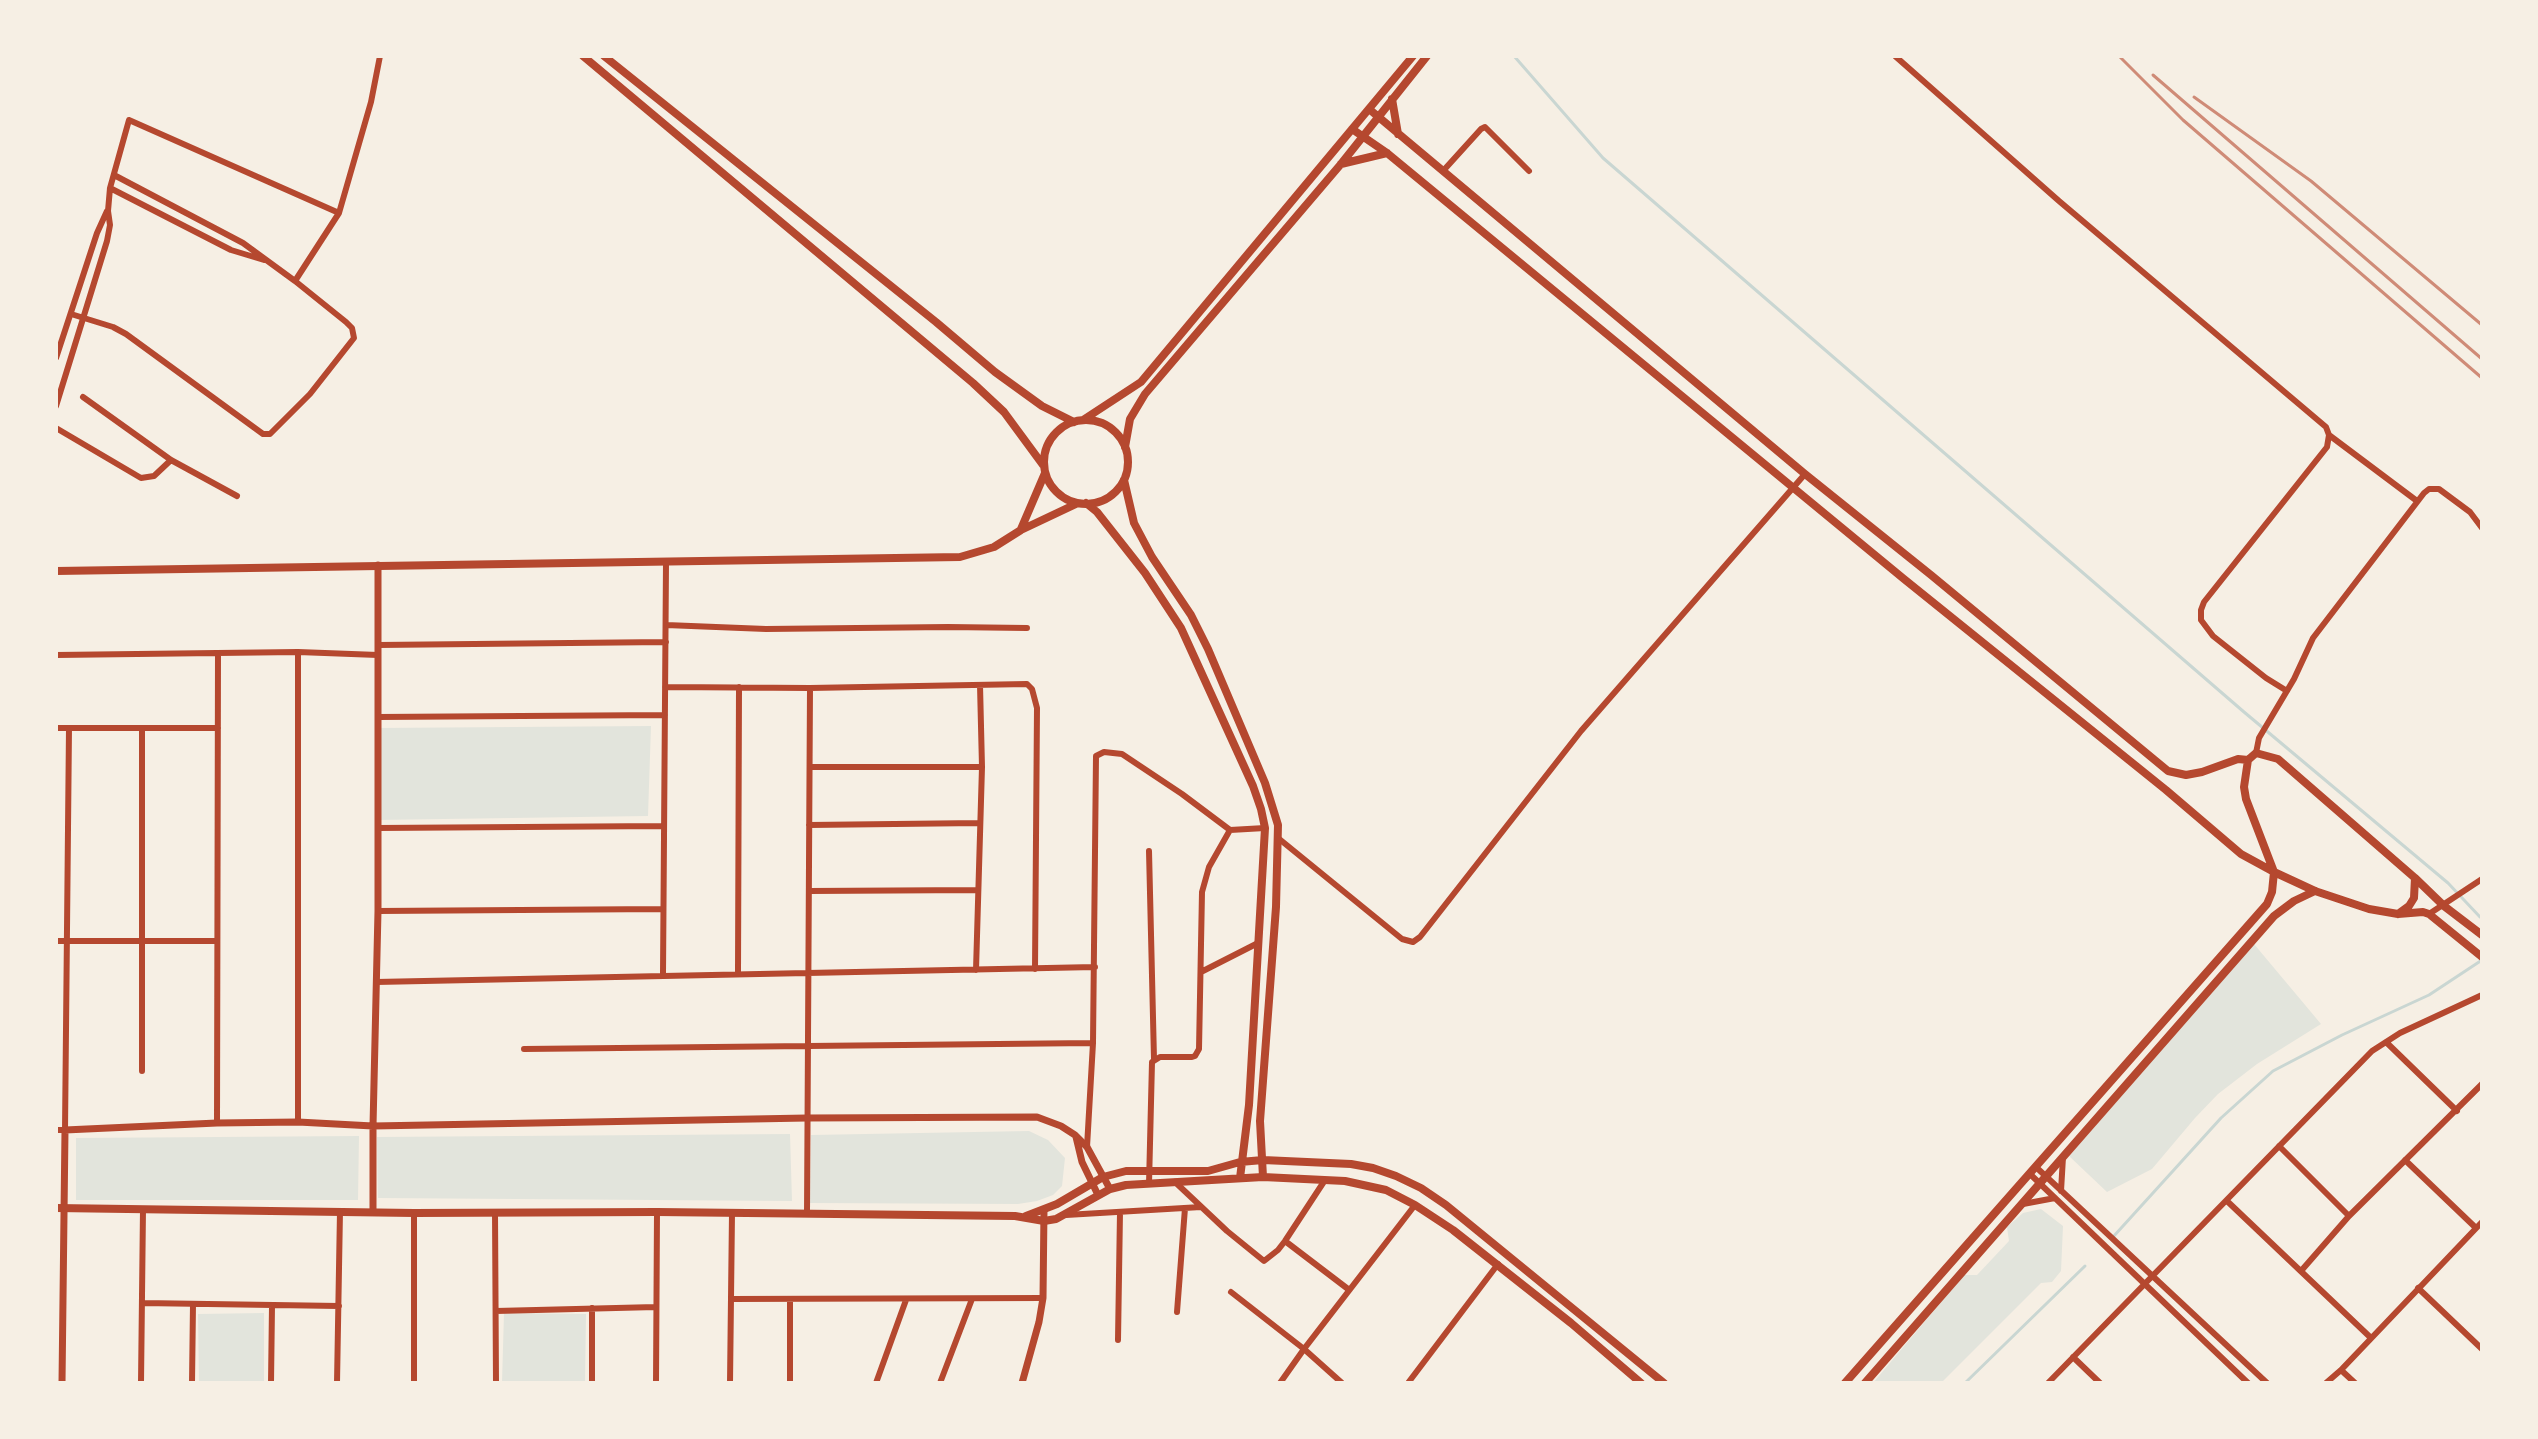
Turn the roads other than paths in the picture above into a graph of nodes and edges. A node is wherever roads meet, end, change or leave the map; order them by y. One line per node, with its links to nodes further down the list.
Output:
1 (380, 56): 20 (street)
2 (583, 56): 33 (main road)
3 (604, 56): 28 (main road)
4 (1413, 56): 8 (main road)
5 (1427, 56): 7 (main road)
6 (1895, 56): 30 (street)
7 (1392, 99): 9 (main road); 11 (main road)
8 (1369, 109): 9 (main road); 10 (main road)
9 (1378, 117): 11 (main road); 12 (main road)
10 (1352, 129): 12 (main road); 28 (main road)
11 (1398, 134): 15 (main road)
12 (1363, 136): 13 (main road); 14 (main road)
13 (1387, 153): 14 (main road); 36 (main road)
14 (1341, 164): 31 (main road)
15 (1443, 171): 16 (street); 34 (main road)
16 (1529, 171)
17 (114, 175): 18 (street); 20 (street); 21 (street)
18 (110, 188): 19 (street); 21 (street)
19 (108, 211): 23 (street); 24 (street)
20 (339, 213): 22 (street)
21 (264, 260): 22 (street)
22 (295, 281): 24 (street)
23 (71, 314): 24 (street); 25 (street)
24 (84, 317): 27 (street)
25 (56, 358)
26 (83, 397): 32 (street)
27 (56, 406)
28 (1079, 421): 31 (main road); 33 (main road)
29 (56, 428): 32 (street)
30 (2329, 435): 38 (street); 59 (street)
31 (1125, 447): 35 (main road)
32 (171, 460): 37 (street)
33 (1044, 469): 39 (main road); 41 (main road)
34 (1805, 474): 36 (street); 45 (main road)
35 (1124, 480): 39 (main road); 76 (main road)
36 (1793, 488): 46 (main road); 76 (street)
37 (237, 496)
38 (2417, 501): 40 (street); 59 (street)
39 (1081, 504): 41 (main road); 74 (main road)
40 (2482, 528)
41 (1021, 530): 42 (main road)
42 (666, 563): 43 (main road); 47 (street)
43 (378, 565): 44 (main road); 50 (street)
44 (56, 571)
45 (1931, 575): 46 (main road); 67 (main road)
46 (1917, 590): 80 (main road)
47 (666, 625): 48 (street); 49 (street)
48 (1027, 628)
49 (666, 642): 50 (street); 56 (street)
50 (378, 645): 54 (street)
51 (298, 652): 52 (street); 54 (street); 120 (street)
52 (218, 653): 53 (street); 64 (street)
53 (56, 655)
54 (378, 655): 61 (street)
55 (980, 685): 58 (street); 69 (street); 100 (street)
56 (665, 687): 57 (street); 60 (street)
57 (739, 687): 58 (street); 104 (street)
58 (810, 688): 68 (street)
59 (2287, 691): 66 (street)
60 (665, 715): 61 (street); 72 (street)
61 (378, 717): 73 (street)
62 (56, 728): 63 (street)
63 (69, 728): 65 (street); 79 (street)
64 (218, 728): 65 (street); 95 (street)
65 (142, 729): 94 (street)
66 (2256, 753): 67 (main road); 81 (main road)
67 (2248, 760): 80 (main road)
68 (810, 767): 69 (street); 71 (street)
69 (982, 767): 70 (street)
70 (980, 823): 71 (street); 83 (street)
71 (809, 825): 84 (street)
72 (664, 826): 73 (street); 87 (street)
73 (378, 828): 88 (street)
74 (1265, 828): 75 (street); 96 (main road)
75 (1230, 830): 99 (street); 103 (street)
76 (1278, 838): 128 (main road)
77 (1149, 851): 115 (street)
78 (56, 860): 79 (street)
79 (67, 860): 93 (street)
80 (2274, 872): 85 (main road); 98 (main road)
81 (2415, 878): 86 (main road); 89 (main road)
82 (2479, 881): 86 (street)
83 (978, 890): 84 (street); 101 (street)
84 (809, 891): 102 (street)
85 (2315, 891): 89 (main road); 105 (main road)
86 (2448, 903): 90 (street); 91 (main road)
87 (663, 909): 88 (street); 106 (street)
88 (378, 911): 107 (street)
89 (2398, 914): 90 (main road)
90 (2429, 914): 97 (main road)
91 (2482, 935)
92 (56, 941): 93 (street)
93 (67, 941): 94 (street); 110 (street)
94 (143, 941): 95 (street); 116 (street)
95 (217, 941): 121 (street)
96 (1258, 943): 103 (street); 130 (main road)
97 (2482, 957)
98 (2214, 965): 105 (main road); 132 (main road)
99 (1095, 967): 100 (street); 112 (street)
100 (1035, 969): 101 (street)
101 (976, 970): 102 (street)
102 (808, 972): 104 (street); 113 (street)
103 (1201, 972): 115 (street)
104 (738, 973): 106 (street)
105 (2224, 973): 127 (main road)
106 (663, 974): 107 (street)
107 (376, 982): 122 (street)
108 (2482, 995): 111 (street)
109 (56, 1014): 110 (street)
110 (66, 1014): 123 (street)
111 (2386, 1042): 118 (street); 125 (street)
112 (1093, 1043): 113 (street); 126 (street)
113 (808, 1046): 114 (street); 119 (street)
114 (524, 1049)
115 (1154, 1059): 131 (street)
116 (142, 1071)
117 (2482, 1084): 118 (street)
118 (2457, 1111): 129 (street)
119 (807, 1118): 122 (street); 124 (street); 160 (street)
120 (298, 1122): 121 (street); 122 (street)
121 (217, 1123): 123 (street)
122 (373, 1126): 154 (street)
123 (60, 1130): 149 (street)
124 (1075, 1135): 126 (street); 139 (street)
125 (2279, 1146): 145 (street); 163 (street)
126 (1087, 1147): 133 (street)
127 (2063, 1157): 137 (main road); 142 (street)
128 (1263, 1160): 130 (main road); 134 (main road); 211 (main road)
129 (2405, 1160): 163 (street); 165 (street)
130 (1240, 1162): 131 (main road); 135 (main road)
131 (1150, 1171): 133 (main road); 140 (street)
132 (2034, 1172): 137 (street); 212 (main road)
133 (1103, 1177): 139 (main road); 141 (street)
134 (1263, 1177): 135 (main road); 136 (main road)
135 (1240, 1178): 138 (main road)
136 (1325, 1180): 147 (main road); 166 (street)
137 (2043, 1180): 142 (street); 144 (street); 146 (main road)
138 (1175, 1182): 140 (main road); 148 (street)
139 (1091, 1184): 143 (street); 152 (main road)
140 (1149, 1184): 141 (main road)
141 (1110, 1189): 143 (main road)
142 (2061, 1191): 169 (street)
143 (1098, 1195): 161 (main road)
144 (2055, 1198): 146 (street); 170 (street)
145 (2227, 1201): 168 (street); 169 (street)
146 (2021, 1204): 213 (main road)
147 (1415, 1205): 167 (main road); 172 (street)
148 (1201, 1207): 150 (street); 166 (street)
149 (60, 1208): 151 (main road); 193 (street)
150 (1185, 1208): 157 (street); 186 (street)
151 (143, 1209): 153 (main road); 179 (street)
152 (1044, 1210): 162 (main road); 164 (street)
153 (340, 1211): 154 (main road); 182 (street)
154 (373, 1212): 158 (main road)
155 (495, 1212): 156 (main road); 158 (main road); 185 (street)
156 (657, 1212): 159 (main road); 183 (street)
157 (1120, 1212): 161 (street); 188 (street)
158 (414, 1213): 198 (street)
159 (732, 1213): 160 (main road); 175 (street)
160 (807, 1214): 162 (main road)
161 (1066, 1215): 164 (main road)
162 (1026, 1216): 164 (main road)
163 (2349, 1216): 168 (street)
164 (1044, 1221): 174 (street)
165 (2479, 1225): 171 (street)
166 (1285, 1241): 172 (street)
167 (1498, 1264): 209 (street); 210 (main road)
168 (2301, 1271): 187 (street)
169 (2151, 1276): 170 (street); 217 (street)
170 (2145, 1283): 191 (street); 216 (street)
171 (2418, 1288): 187 (street); 190 (street)
172 (1348, 1289): 189 (street)
173 (1231, 1292): 189 (street)
174 (1043, 1298): 176 (street); 206 (street)
175 (731, 1299): 177 (street); 202 (street)
176 (972, 1299): 178 (street); 205 (street)
177 (790, 1300): 178 (street); 203 (street)
178 (906, 1300): 204 (street)
179 (142, 1303): 180 (street); 194 (street)
180 (193, 1304): 181 (street); 195 (street)
181 (272, 1306): 182 (street); 196 (street)
182 (339, 1306): 197 (street)
183 (656, 1307): 184 (street); 201 (street)
184 (592, 1308): 185 (street); 200 (street)
185 (496, 1311): 199 (street)
186 (1177, 1312)
187 (2370, 1337): 192 (street)
188 (1118, 1340)
189 (1304, 1349): 207 (street); 208 (street)
190 (2482, 1349)
191 (2073, 1357): 214 (street); 215 (street)
192 (2341, 1370): 218 (street); 219 (street)
193 (62, 1383)
194 (141, 1383)
195 (192, 1383)
196 (271, 1383)
197 (337, 1383)
198 (414, 1383)
199 (496, 1383)
200 (592, 1383)
201 (656, 1383)
202 (730, 1383)
203 (790, 1383)
204 (876, 1383)
205 (940, 1383)
206 (1022, 1383)
207 (1280, 1383)
208 (1342, 1383)
209 (1408, 1383)
210 (1641, 1383)
211 (1664, 1383)
212 (1845, 1383)
213 (1865, 1383)
214 (2048, 1383)
215 (2100, 1383)
216 (2248, 1383)
217 (2267, 1383)
218 (2326, 1383)
219 (2355, 1383)

